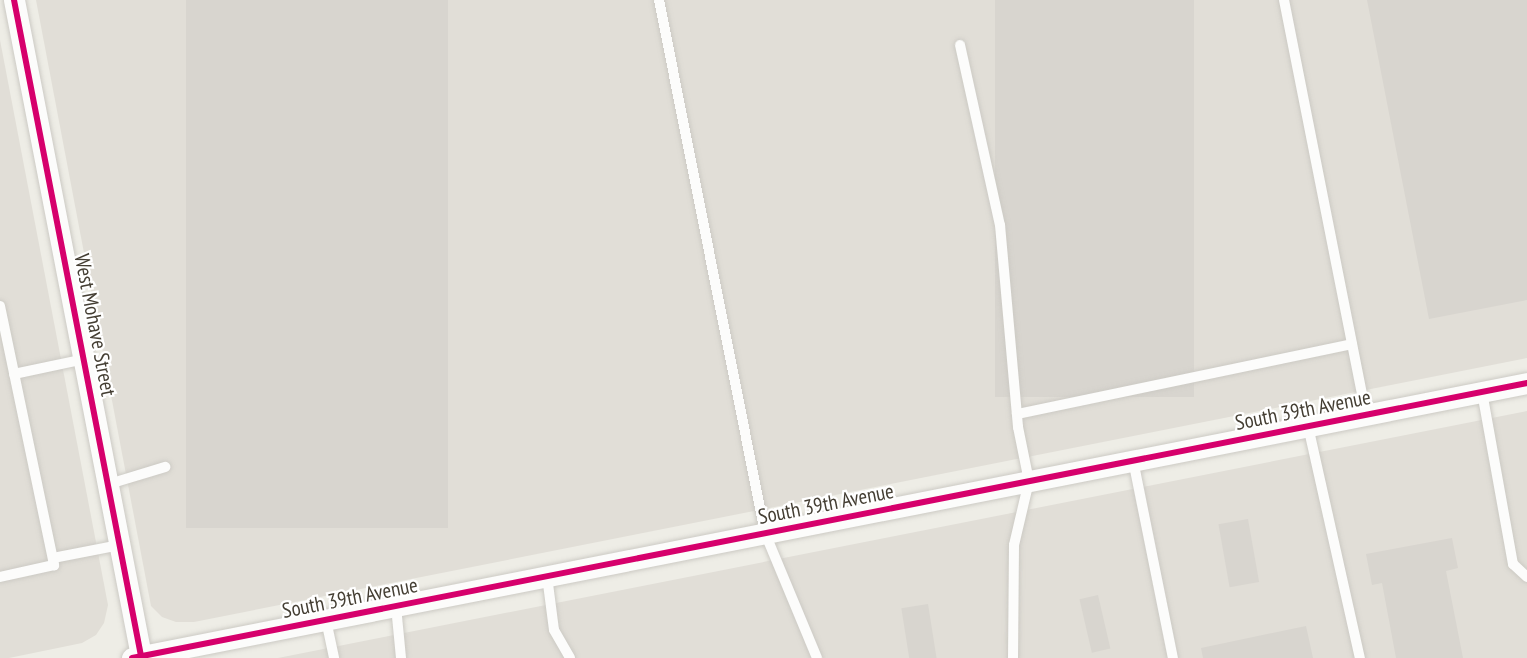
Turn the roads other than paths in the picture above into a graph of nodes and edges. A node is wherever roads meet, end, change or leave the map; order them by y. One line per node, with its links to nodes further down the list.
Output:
1 (14, 0): 7 (street, West Mohave Street)
2 (659, 0): 18 (lane)
3 (1284, 0): 6 (lane)
4 (960, 45): 11 (lane)
5 (0, 306): 8 (lane)
6 (1352, 344): 11 (lane); 12 (lane)
7 (85, 359): 8 (lane); 17 (street, West Mohave Street)
8 (14, 374): 20 (lane)
9 (1527, 383): 10 (street, South 39th Avenue)
10 (1482, 392): 12 (street, South 39th Avenue); 23 (lane)
11 (1017, 414): 16 (lane)
12 (1366, 415): 13 (street, South 39th Avenue)
13 (1308, 426): 14 (street, South 39th Avenue); 33 (lane)
14 (1133, 460): 16 (street, South 39th Avenue); 32 (lane)
15 (165, 467): 17 (lane)
16 (1029, 481): 18 (street, South 39th Avenue); 31 (lane)
17 (108, 484): 19 (street, West Mohave Street)
18 (765, 533): 21 (street, South 39th Avenue); 30 (lane)
19 (120, 545): 20 (lane); 26 (street, West Mohave Street)
20 (53, 558): 22 (lane)
21 (547, 576): 24 (street, South 39th Avenue); 29 (lane)
22 (0, 577)
23 (1527, 578)
24 (396, 606): 25 (street, South 39th Avenue); 28 (lane)
25 (326, 620): 26 (street, South 39th Avenue); 27 (lane)
26 (136, 657)
27 (334, 658)
28 (401, 658)
29 (570, 658)
30 (817, 658)
31 (1013, 658)
32 (1173, 658)
33 (1360, 658)

